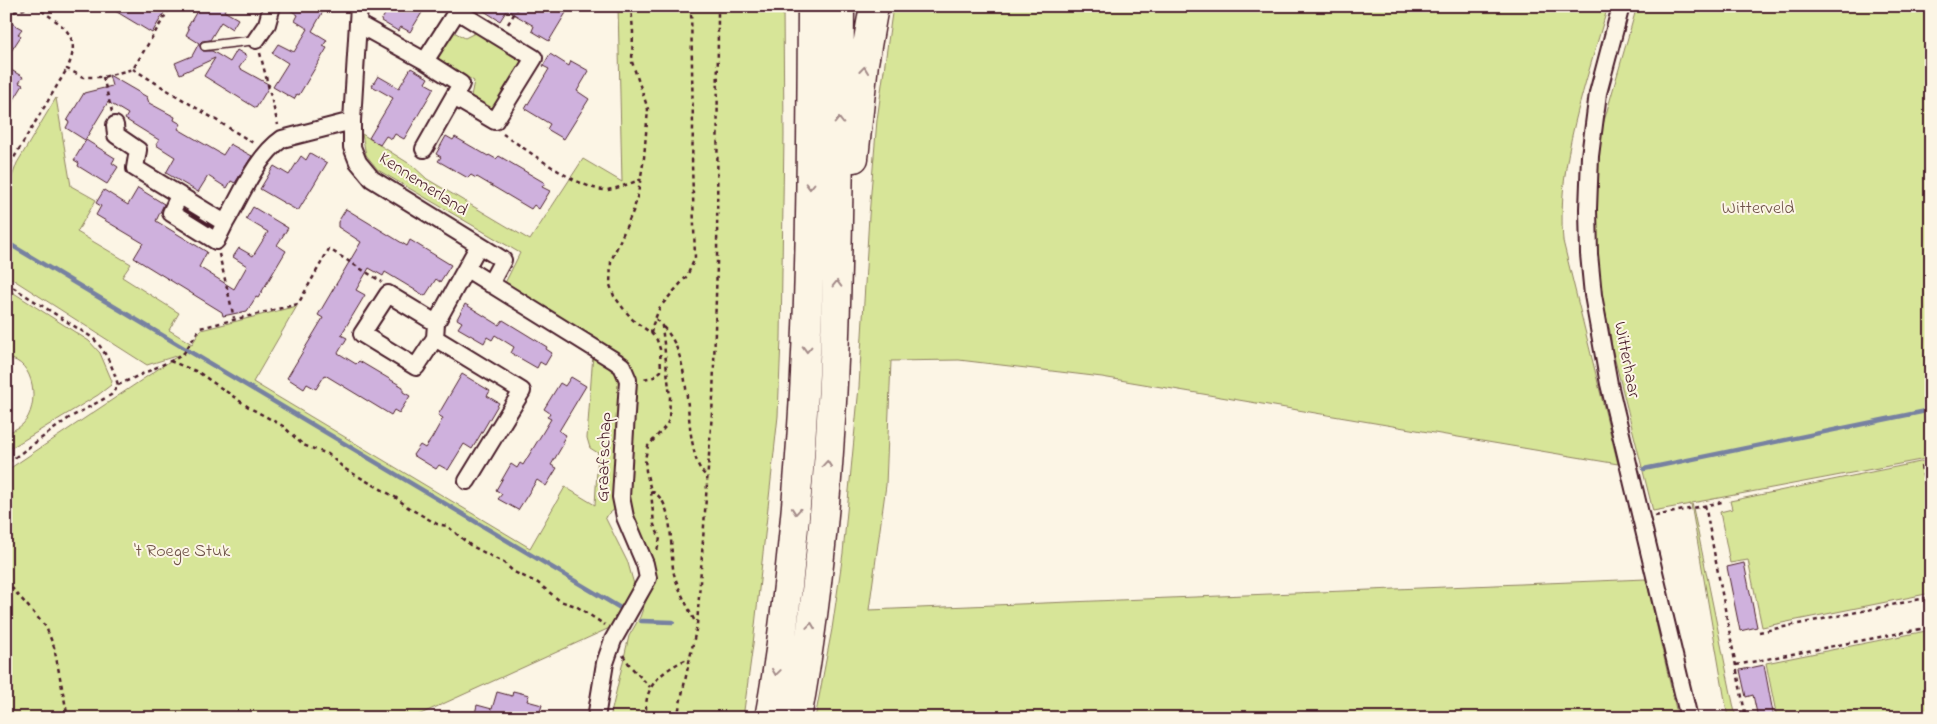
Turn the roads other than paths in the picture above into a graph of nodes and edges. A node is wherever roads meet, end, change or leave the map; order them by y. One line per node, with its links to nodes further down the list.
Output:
1 (272, 6): 9 (street)
2 (359, 6): 8 (street, Kennemerland)
3 (803, 6): 15 (highway)
4 (812, 6): 15 (highway)
5 (840, 6): 18 (highway, one-way to 5)
6 (874, 6): 18 (highway, one-way to 6)
7 (1621, 6): 28 (street, Witterhaar)
8 (358, 24): 11 (street); 13 (street, Kennemerland)
9 (256, 40): 10 (lane)
10 (205, 46)
11 (425, 61): 12 (street); 12 (street)
12 (454, 97): 16 (street, Kennemerland)
13 (352, 121): 19 (street); 20 (street, Kennemerland)
14 (115, 125): 17 (street)
15 (811, 138): 26 (highway, one-way to 26)
16 (424, 149)
17 (179, 196): 19 (street); 19 (street)
18 (838, 222): 27 (highway, one-way to 18)
19 (225, 223)
20 (479, 245): 21 (street); 22 (street, Kennemerland)
21 (467, 269): 22 (street); 23 (street)
22 (490, 284): 25 (street, Graafschap)
23 (436, 330): 23 (street); 24 (street)
24 (467, 481)
25 (596, 718)
26 (769, 718)
27 (796, 718)
28 (1689, 718)

